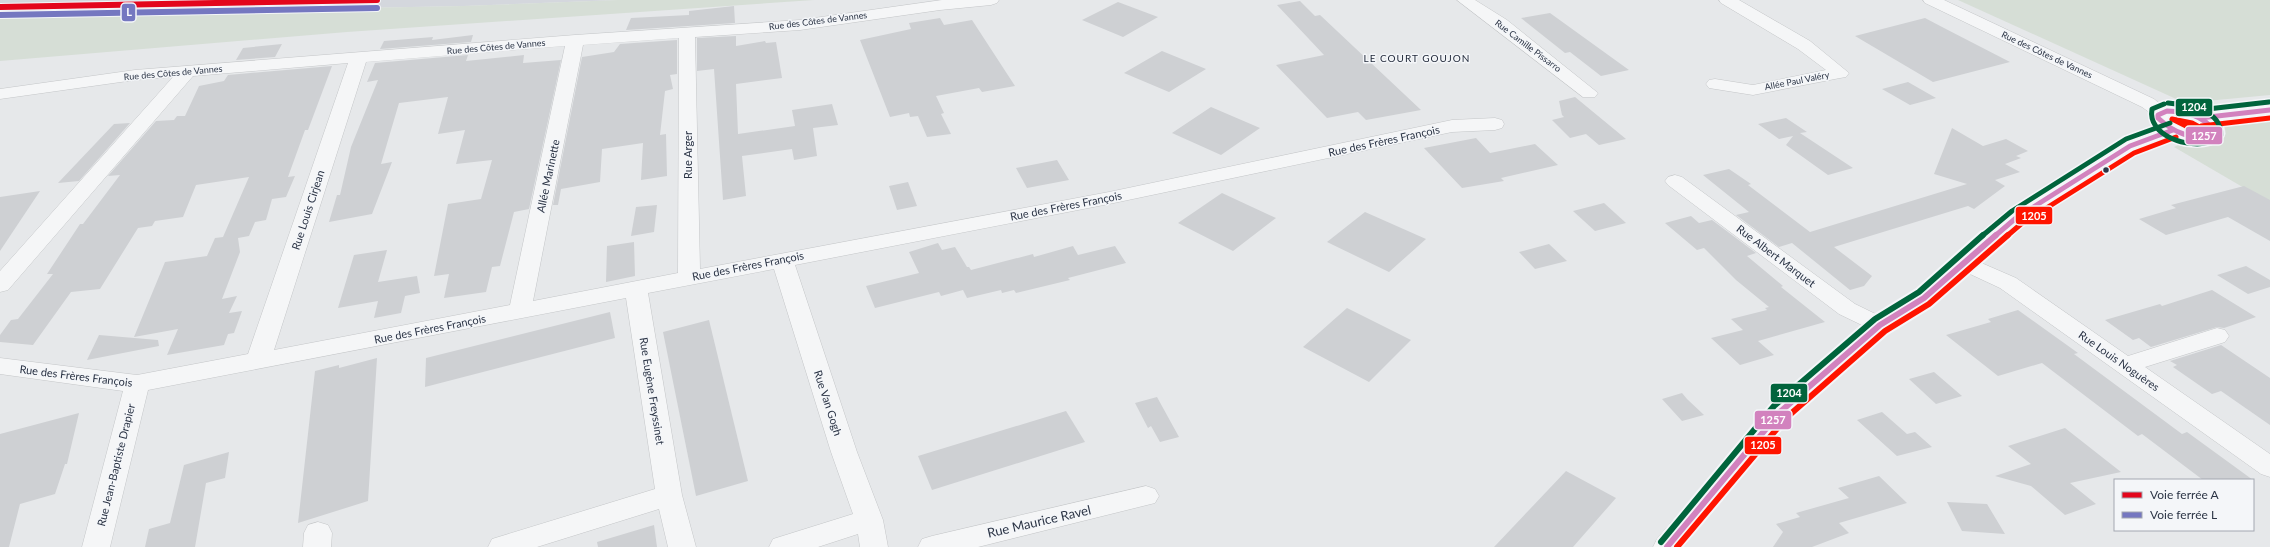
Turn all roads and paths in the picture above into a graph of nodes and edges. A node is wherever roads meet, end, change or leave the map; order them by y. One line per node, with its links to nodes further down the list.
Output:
1 (991, 0): 5 (street, Rue des Côtes de Vannes)
2 (1465, 0): 10 (street, Rue Camille Pissarro)
3 (1727, 0): 9 (street, Allée Paul Valéry)
4 (1931, 0): 13 (street, Rue des Côtes de Vannes)
5 (687, 33): 6 (street, Rue des Côtes de Vannes); 18 (street, Rue Arger)
6 (576, 40): 7 (street, Rue des Côtes de Vannes); 21 (street, Allée Marinette)
7 (358, 58): 8 (street, Rue des Côtes de Vannes); 24 (street, Rue Louis Cirjean)
8 (188, 71): 11 (street, Rue des Côtes de Vannes); 19 (street)
9 (1715, 84)
10 (1589, 93)
11 (0, 94)
12 (2270, 110): 13 (street)
13 (2167, 121): 17 (street)
14 (1495, 124): 16 (street, Rue des Frères François)
15 (1675, 181): 22 (street, Rue Albert Marquet)
16 (782, 259): 18 (street, Rue des Frères François); 31 (street, Rue Van Gogh)
17 (1963, 262): 22 (street); 25 (street, Rue Louis Noguères)
18 (689, 278): 20 (street, Rue des Frères François)
19 (0, 285)
20 (636, 288): 21 (street, Rue des Frères François); 29 (street, Rue Eugène Freyssinet)
21 (520, 311): 24 (street, Rue des Frères François)
22 (1880, 325): 38 (street)
23 (2217, 336): 25 (street)
24 (258, 361): 27 (street, Rue des Frères François)
25 (2125, 365): 28 (street, Rue Louis Noguères)
26 (0, 366): 27 (street, Rue des Frères François)
27 (137, 384): 32 (street, Rue Jean-Baptiste Drapier)
28 (2270, 467)
29 (669, 495): 33 (street); 34 (street, Rue Eugène Freyssinet)
30 (1146, 496): 37 (street, Rue Maurice Ravel)
31 (869, 520): 35 (street); 36 (street, Rue Van Gogh)
32 (96, 547)
33 (502, 547)
34 (682, 547)
35 (783, 547)
36 (874, 547)
37 (932, 547)
38 (1667, 547)

